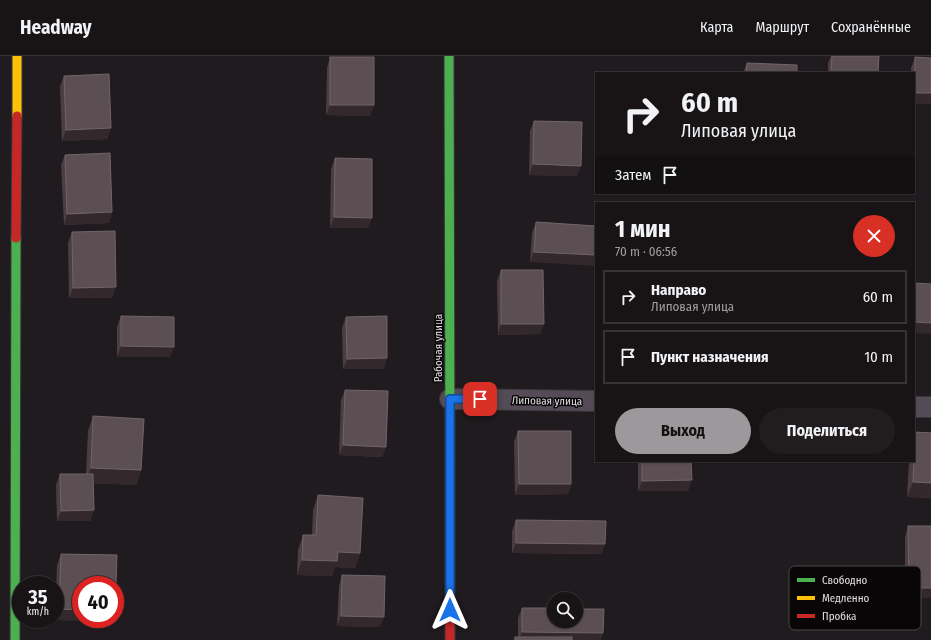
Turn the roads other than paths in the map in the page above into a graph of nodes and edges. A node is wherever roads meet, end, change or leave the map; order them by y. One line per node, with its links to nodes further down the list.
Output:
1 (17, 56): 7 (street)
2 (449, 56): 3 (street, Рабочая улица)
3 (450, 399): 4 (street, Липовая улица); 8 (street, Рабочая улица)
4 (595, 401)
5 (915, 407): 6 (street)
6 (931, 407)
7 (15, 640)
8 (450, 640)

